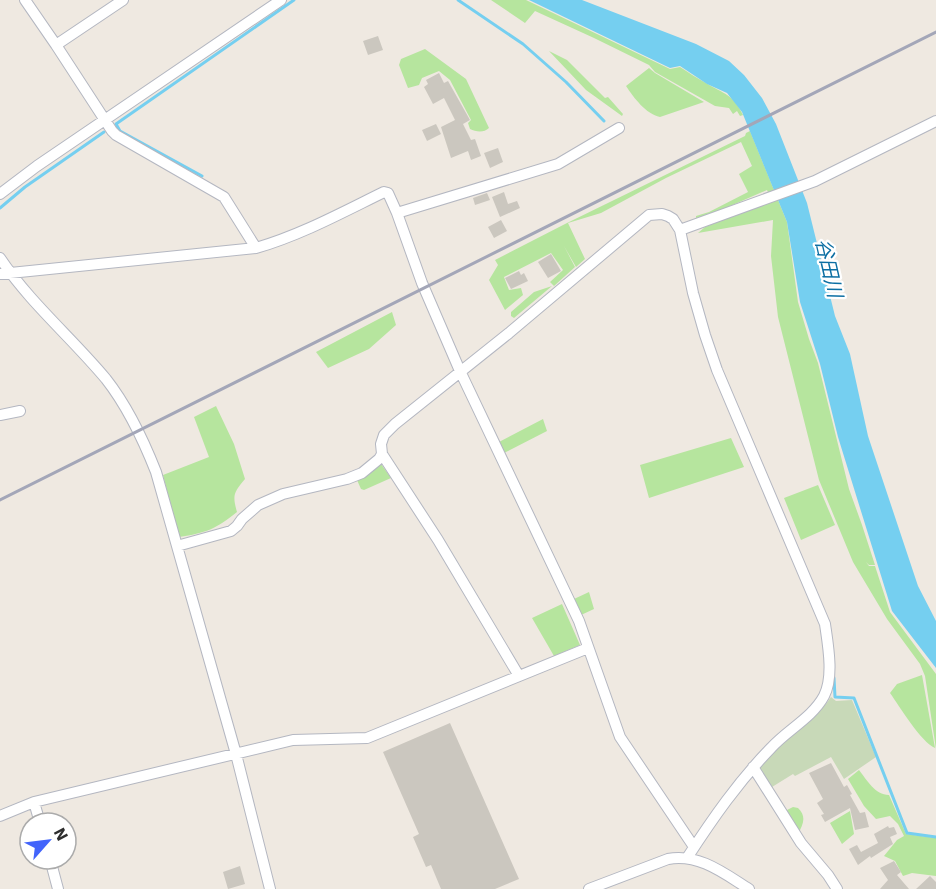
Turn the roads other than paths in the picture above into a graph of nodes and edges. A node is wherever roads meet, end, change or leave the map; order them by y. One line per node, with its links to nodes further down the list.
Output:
1 (25, 0): 4 (street)
2 (123, 0): 4 (street)
3 (281, 0): 5 (street)
4 (56, 45): 5 (street)
5 (105, 120): 8 (street); 11 (street)
6 (936, 121): 10 (street)
7 (620, 128): 9 (street)
8 (0, 194)
9 (397, 213): 11 (street); 14 (street)
10 (680, 230): 14 (street); 22 (street)
11 (256, 248): 13 (street)
12 (0, 258): 13 (street)
13 (5, 273): 18 (street)
14 (460, 371): 17 (street); 19 (street)
15 (20, 411): 16 (street)
16 (0, 415)
17 (382, 454): 18 (street); 20 (street)
18 (177, 546): 21 (street)
19 (588, 648): 20 (street); 26 (street)
20 (519, 676): 21 (street)
21 (236, 754): 23 (street); 30 (street)
22 (753, 767): 26 (street); 33 (street)
23 (34, 802): 24 (street); 25 (street)
24 (37, 811)
25 (0, 816)
26 (694, 847): 27 (street)
27 (687, 858): 31 (street); 32 (street)
28 (53, 871): 29 (street)
29 (58, 889)
30 (270, 889)
31 (589, 889)
32 (749, 889)
33 (837, 889)

